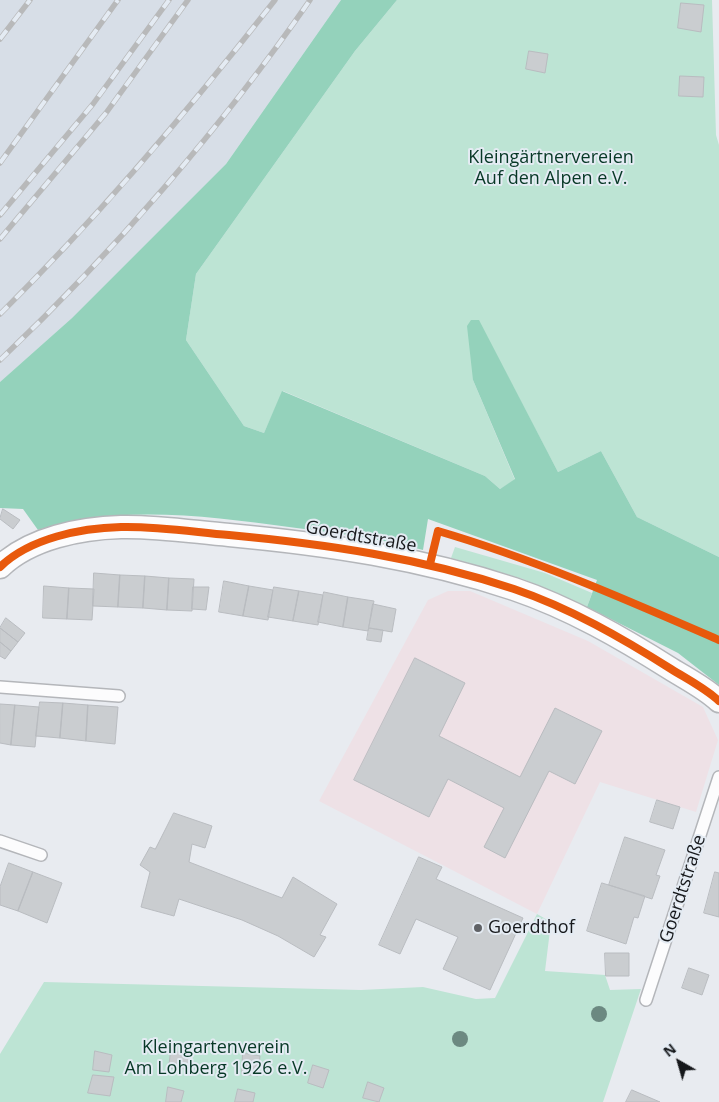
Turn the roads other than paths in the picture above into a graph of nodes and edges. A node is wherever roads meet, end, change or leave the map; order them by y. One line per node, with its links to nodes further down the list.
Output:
1 (0, 567): 4 (street, Goerdtstraße)
2 (0, 687): 3 (lane)
3 (119, 696)
4 (719, 701)
5 (719, 777): 8 (lane, Goerdtstraße)
6 (0, 841): 7 (lane)
7 (42, 855)
8 (646, 1000)

